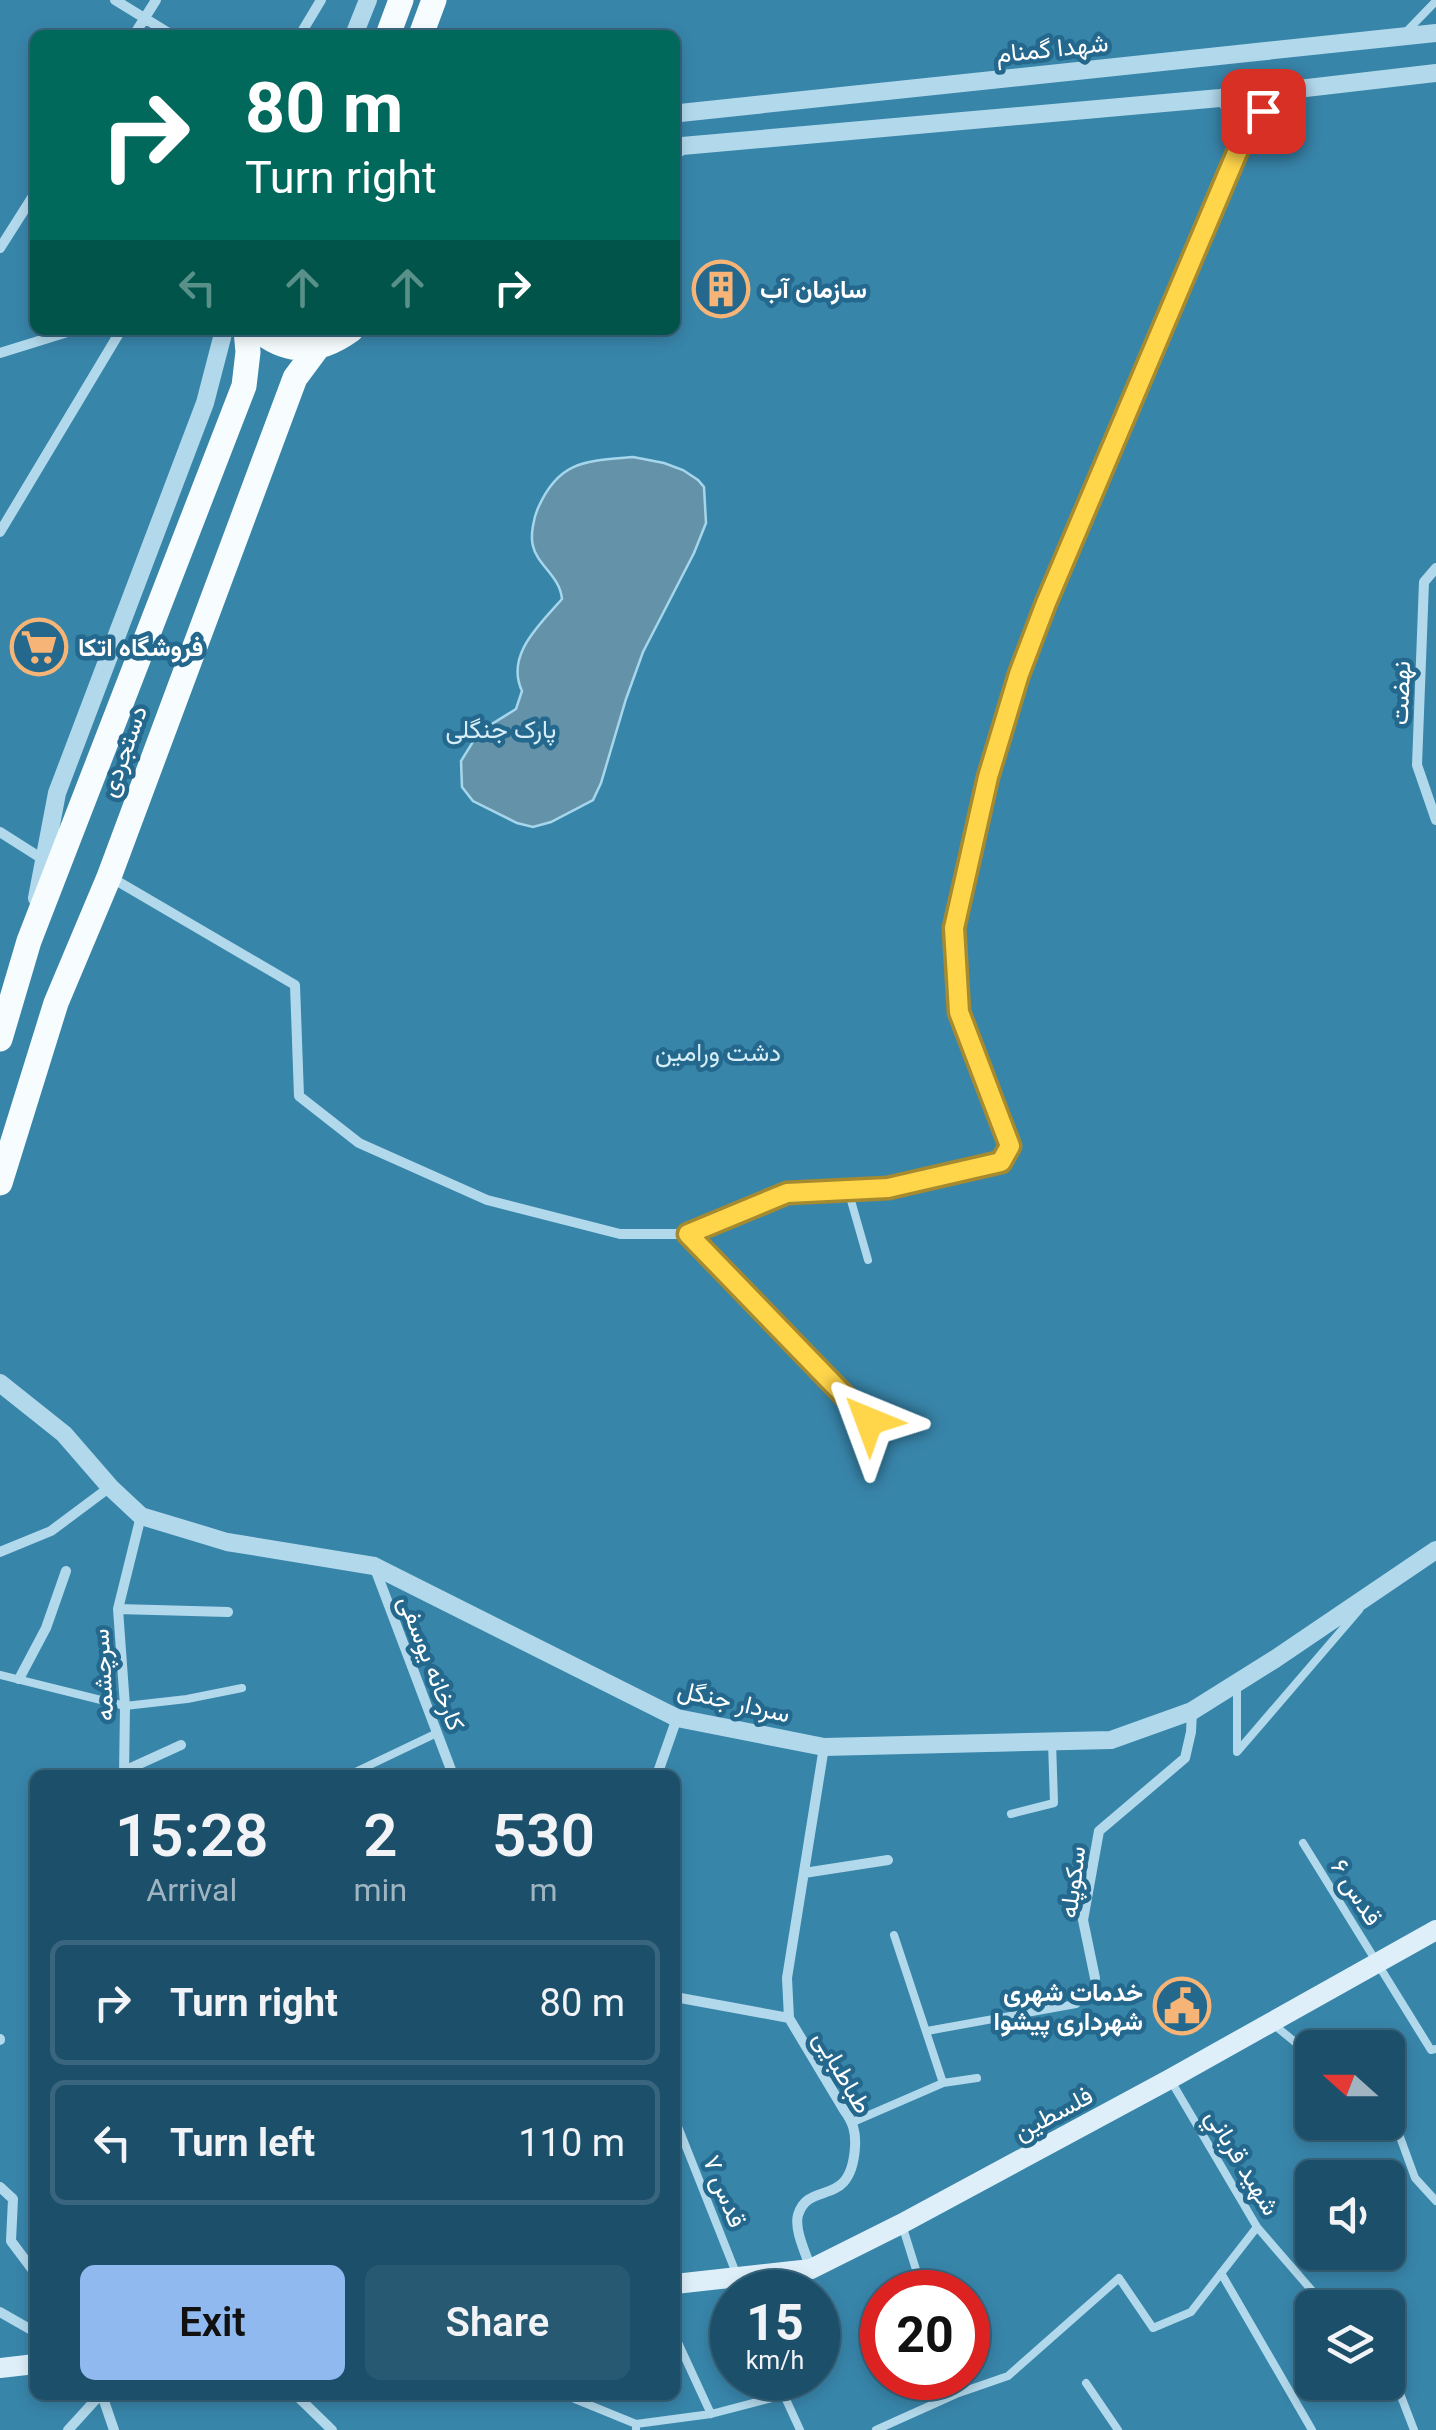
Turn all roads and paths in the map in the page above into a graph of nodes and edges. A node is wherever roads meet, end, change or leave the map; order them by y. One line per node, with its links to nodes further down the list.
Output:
1 (115, 0): 8 (street)
2 (156, 0): 8 (street)
3 (321, 0): 11 (street)
4 (368, 0): 12 (street)
5 (401, 0): 13 (main road)
6 (434, 0): 14 (main road)
7 (1436, 1): 16 (lane)
8 (145, 19): 9 (street); 10 (street)
9 (137, 30)
10 (164, 30)
11 (303, 30)
12 (356, 30)
13 (390, 30)
14 (423, 30)
15 (1436, 34): 16 (street, شهدا گمنام)
16 (1403, 35): 20 (street, شهدا گمنام)
17 (1436, 73): 18 (street)
18 (1291, 89): 19 (street); 22 (street)
19 (1220, 98): 21 (street); 22 (street)
20 (680, 113)
21 (680, 147)
22 (1232, 164): 42 (street)
23 (30, 200): 24 (street)
24 (0, 248)
25 (57, 335): 32 (street)
26 (118, 335): 33 (street)
27 (223, 335): 37 (street)
28 (246, 335): 39 (main road, دستجردی)
29 (265, 335): 31 (main road)
30 (344, 335): 31 (main road)
31 (318, 347): 38 (main road, دستجردی)
32 (1, 352)
33 (0, 532)
34 (1436, 568): 35 (street, نهضت)
35 (1436, 820)
36 (2, 834): 37 (street)
37 (44, 860): 39 (street)
38 (109, 877): 41 (main road, دستجردی); 43 (street)
39 (29, 942): 40 (main road, دستجردی)
40 (0, 1039)
41 (0, 1184)
42 (848, 1190): 43 (street); 44 (lane)
43 (688, 1234): 46 (lane)
44 (868, 1260)
45 (0, 1383): 47 (street, سردار جنگل)
46 (869, 1421)
47 (110, 1487): 48 (street, سردار جنگل); 50 (street)
48 (141, 1516): 51 (street, سردار جنگل); 54 (street, سرچشمه)
49 (1436, 1550): 53 (street, سردار جنگل)
50 (0, 1552)
51 (374, 1566): 62 (street, سردار جنگل); 63 (street, کارخانه یوسفی)
52 (66, 1571): 57 (street)
53 (1376, 1591): 58 (street, سردار جنگل); 58 (lane)
54 (118, 1609): 55 (street); 60 (street, سرچشمه)
55 (228, 1612)
56 (0, 1674): 57 (lane)
57 (19, 1680): 60 (lane)
58 (1237, 1684): 61 (street, سردار جنگل)
59 (242, 1688): 60 (lane)
60 (125, 1706): 67 (street, سرچشمه)
61 (1192, 1711): 64 (street, سردار جنگل); 79 (street, سکوپله)
62 (676, 1718): 66 (street, سردار جنگل); 71 (street)
63 (437, 1733): 69 (lane); 70 (street, کارخانه یوسفی)
64 (1052, 1742): 66 (street, سردار جنگل); 72 (lane)
65 (182, 1745): 68 (street)
66 (824, 1747): 75 (street, طباطبایی)
67 (124, 1770)
68 (130, 1770)
69 (359, 1770)
70 (451, 1770)
71 (658, 1770)
72 (1011, 1814)
73 (1303, 1843): 78 (lane, قدس ۶)
74 (888, 1860): 75 (street)
75 (804, 1873): 82 (street, طباطبایی)
76 (1436, 1930): 78 (main road, فلسطین)
77 (894, 1936): 84 (lane)
78 (1377, 1962): 83 (main road, فلسطین); 86 (lane, قدس ۶)
79 (1095, 1978)
80 (680, 1998): 82 (street)
81 (1076, 2004): 84 (lane)
82 (789, 2018): 90 (street, طباطبایی)
83 (1271, 2022): 85 (lane); 88 (main road, فلسطین)
84 (927, 2031): 89 (lane)
85 (1295, 2042)
86 (1436, 2048)
87 (978, 2078): 89 (lane)
88 (1170, 2079): 95 (main road, فلسطین); 96 (lane, شهيد قرباني)
89 (943, 2083): 90 (lane)
90 (853, 2122): 98 (street, طباطبایی)
91 (680, 2133): 99 (lane, قدس ۷)
92 (1401, 2140): 94 (lane)
93 (0, 2188): 97 (street)
94 (1436, 2201)
95 (901, 2224): 98 (main road, فلسطین); 101 (lane)
96 (1257, 2226): 102 (lane); 105 (lane, شهيد قرباني)
97 (30, 2267)
98 (811, 2269): 100 (main road, فلسطین)
99 (734, 2270)
100 (803, 2270)
101 (917, 2270)
102 (1221, 2273): 111 (lane); 127 (lane)
103 (710, 2281): 104 (main road, فلسطین)
104 (680, 2284)
105 (1312, 2290)
106 (0, 2312): 107 (street)
107 (30, 2329)
108 (680, 2347): 119 (lane)
109 (30, 2365): 110 (main road)
110 (0, 2368)
111 (990, 2382)
112 (1086, 2382): 126 (lane)
113 (96, 2400): 121 (street)
114 (103, 2400): 122 (street)
115 (301, 2400): 123 (street)
116 (576, 2400): 120 (lane)
117 (943, 2400): 125 (lane)
118 (1402, 2400): 128 (lane)
119 (710, 2414): 120 (lane); 124 (lane)
120 (636, 2427)
121 (68, 2430)
122 (114, 2430)
123 (332, 2430)
124 (800, 2430)
125 (876, 2430)
126 (1118, 2430)
127 (1312, 2430)
128 (1414, 2430)

